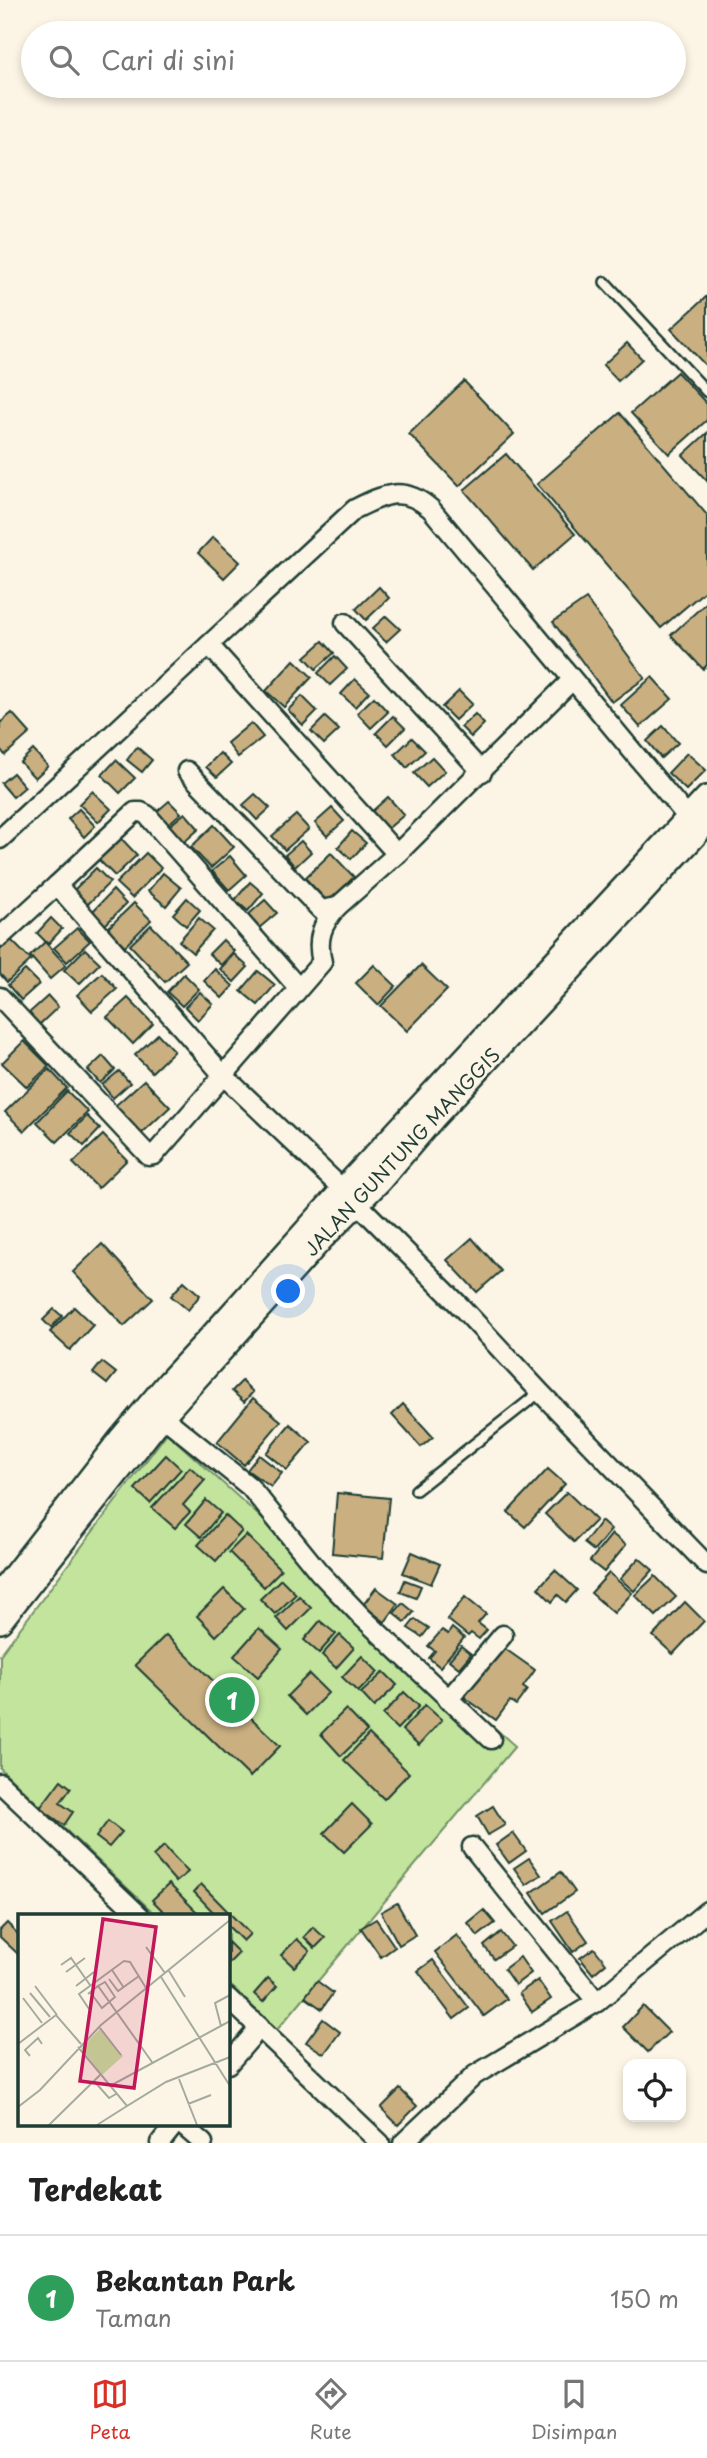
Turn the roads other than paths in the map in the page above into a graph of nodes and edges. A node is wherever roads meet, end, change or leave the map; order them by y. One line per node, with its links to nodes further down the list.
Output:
1 (605, 282): 2 (lane)
2 (707, 391)
3 (345, 624): 7 (street)
4 (209, 645): 5 (street); 10 (street); 11 (street)
5 (572, 680): 7 (street); 9 (street)
6 (187, 771): 13 (street)
7 (482, 772): 11 (street)
8 (707, 798): 9 (street, JALAN GUNTUNG MANGGIS)
9 (697, 820): 18 (street, JALAN GUNTUNG MANGGIS)
10 (0, 839)
11 (397, 854): 13 (street)
12 (57, 885): 14 (street); 15 (street); 17 (street)
13 (337, 907): 15 (street)
14 (0, 937)
15 (296, 992): 17 (street)
16 (0, 997): 17 (street)
17 (223, 1075): 18 (street)
18 (350, 1197): 19 (street); 20 (street, JALAN GUNTUNG MANGGIS); 21 (street, JALAN GUNTUNG MANGGIS)
19 (540, 1392): 22 (lane); 23 (street)
20 (162, 1416): 21 (street, JALAN GUNTUNG MANGGIS); 27 (street)
21 (104, 1474): 24 (street, JALAN GUNTUNG MANGGIS); 25 (street, JALAN GUNTUNG MANGGIS)
22 (416, 1490)
23 (707, 1565)
24 (0, 1594)
25 (0, 1621)
26 (503, 1634): 27 (street)
27 (448, 1700): 28 (street)
28 (491, 1739)
29 (0, 1783): 33 (street)
30 (0, 1791): 34 (street)
31 (472, 1847): 36 (street)
32 (707, 1912): 36 (street)
33 (137, 1914)
34 (137, 1914)
35 (229, 1999): 37 (street)
36 (597, 2002): 44 (street)
37 (260, 2027): 38 (street); 43 (street)
38 (229, 2063)
39 (173, 2126): 41 (street)
40 (183, 2126): 42 (street)
41 (160, 2143)
42 (203, 2143)
43 (380, 2143)
44 (403, 2143)

